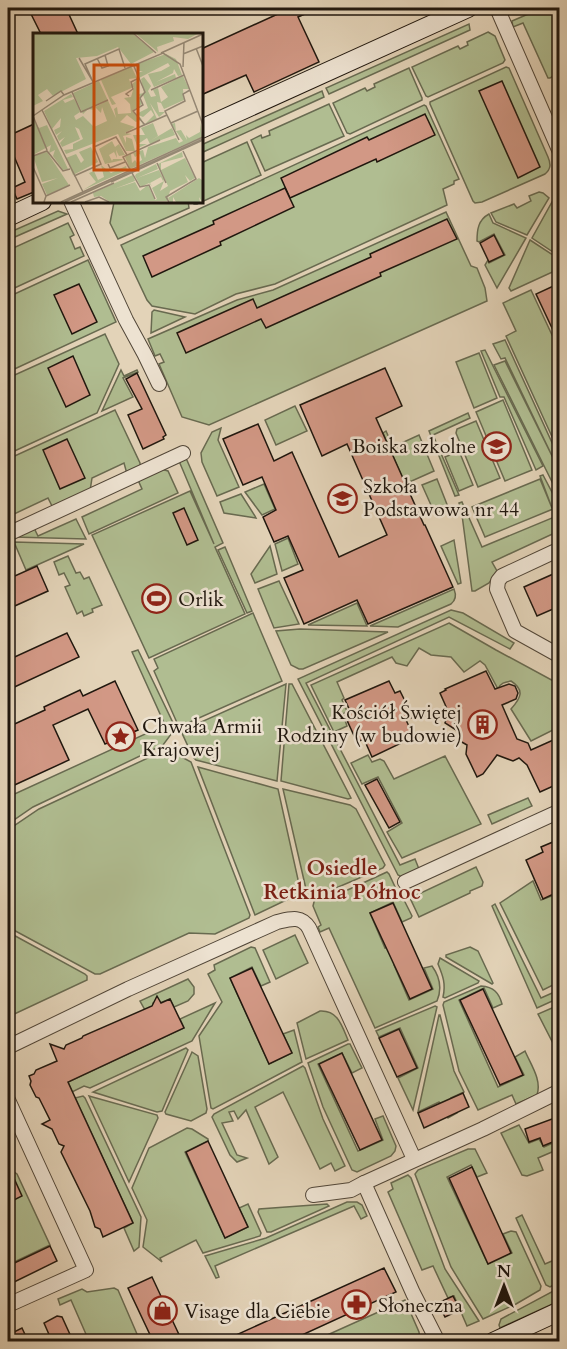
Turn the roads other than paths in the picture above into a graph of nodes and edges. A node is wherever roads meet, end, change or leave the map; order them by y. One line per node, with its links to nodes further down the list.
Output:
1 (468, 8): 3 (street)
2 (498, 8): 4 (street)
3 (202, 129)
4 (560, 152)
5 (40, 202): 7 (street)
6 (71, 202): 8 (street)
7 (8, 217)
8 (159, 384)
9 (183, 453): 10 (street)
10 (8, 534)
11 (560, 549): 12 (street)
12 (560, 656)
13 (560, 811): 14 (street)
14 (405, 882)
15 (8, 1047): 18 (street)
16 (560, 1091): 18 (street)
17 (8, 1100): 21 (street)
18 (414, 1159): 19 (street)
19 (364, 1183): 20 (street); 23 (street)
20 (313, 1194)
21 (8, 1305)
22 (560, 1311): 24 (street)
23 (438, 1341)
24 (493, 1341)

